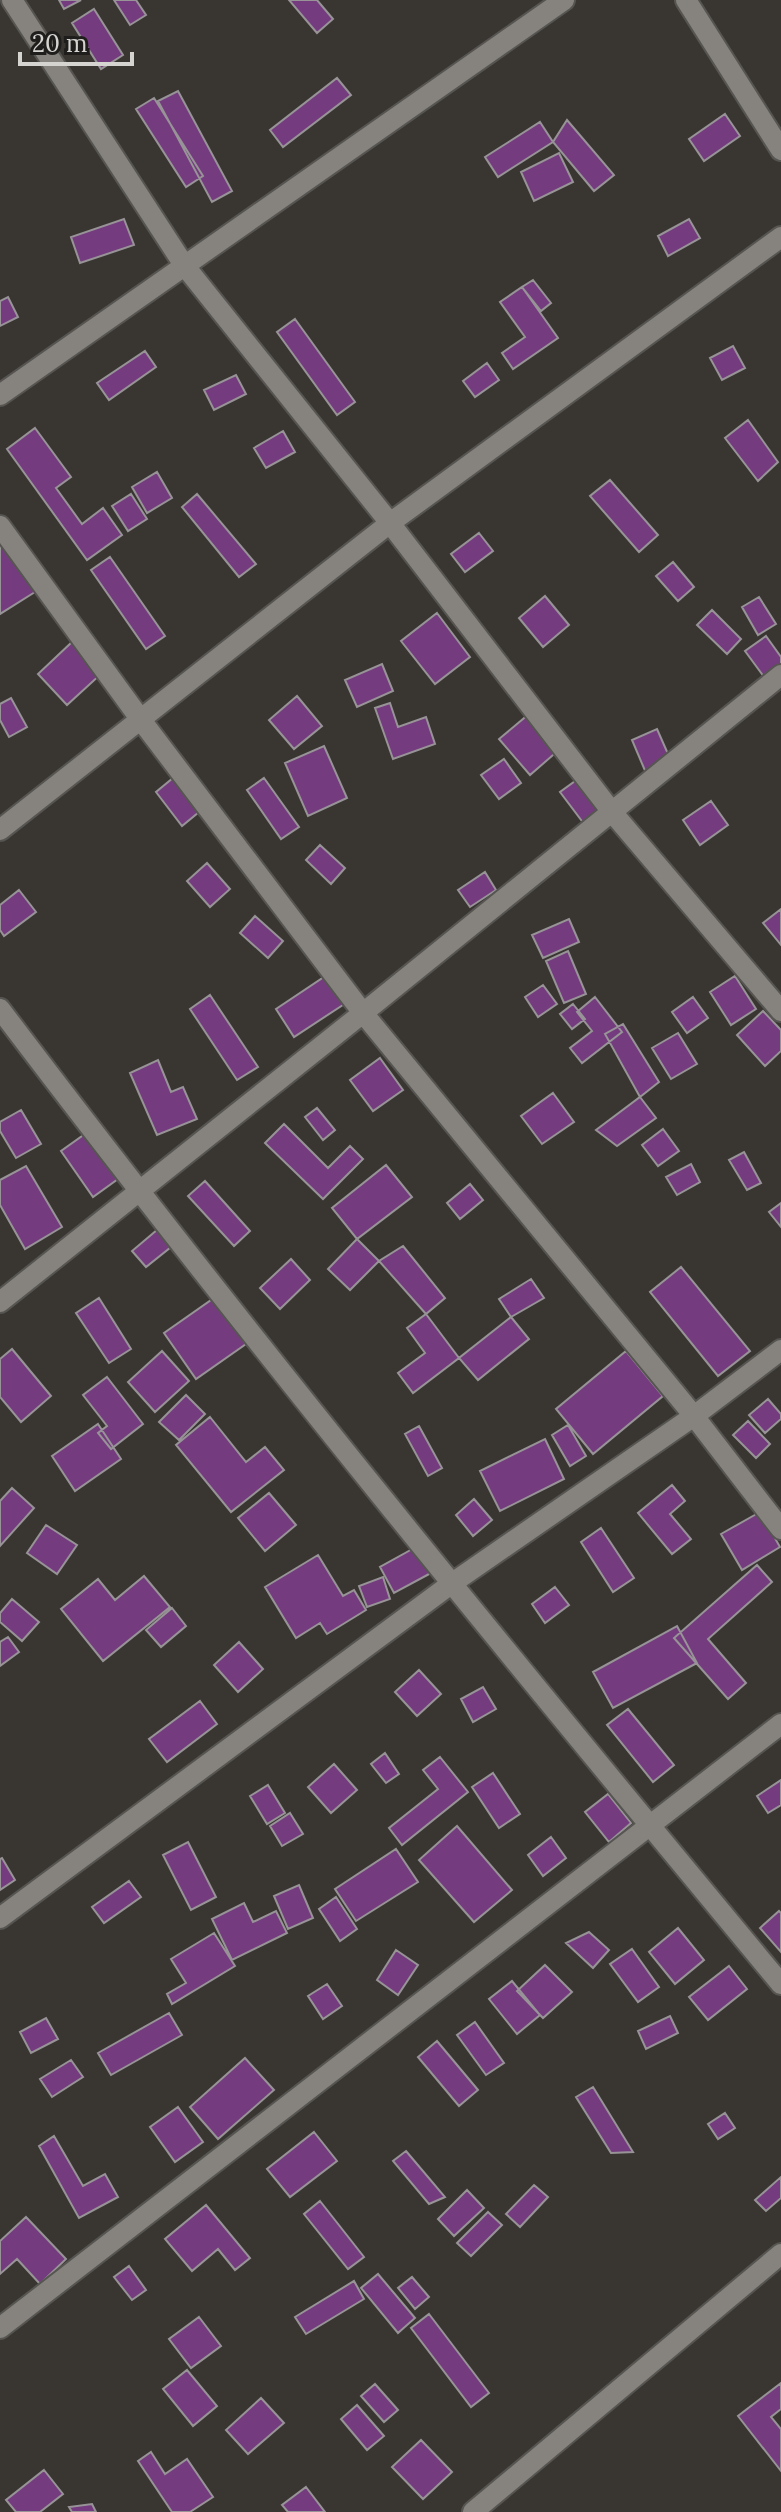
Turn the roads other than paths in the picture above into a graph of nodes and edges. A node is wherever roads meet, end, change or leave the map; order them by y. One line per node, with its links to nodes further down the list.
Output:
1 (12, 0): 6 (street)
2 (564, 0): 6 (street)
3 (686, 0): 4 (street)
4 (781, 150)
5 (781, 237): 8 (street)
6 (184, 265): 7 (street); 8 (street)
7 (0, 395)
8 (390, 523): 11 (street); 12 (street)
9 (0, 526): 11 (street)
10 (781, 675): 12 (street)
11 (141, 720): 13 (street); 16 (street)
12 (612, 812): 15 (street); 16 (street)
13 (0, 830)
14 (0, 1009): 17 (street)
15 (781, 1011)
16 (363, 1013): 17 (street); 20 (street)
17 (138, 1191): 18 (street); 22 (street)
18 (0, 1302)
19 (781, 1350): 20 (street)
20 (694, 1416): 21 (street); 22 (street)
21 (781, 1529)
22 (451, 1584): 24 (street); 25 (street)
23 (781, 1724): 24 (street)
24 (649, 1825): 26 (street); 28 (street)
25 (0, 1918)
26 (781, 1984)
27 (781, 2254): 29 (street)
28 (0, 2328)
29 (473, 2512)

